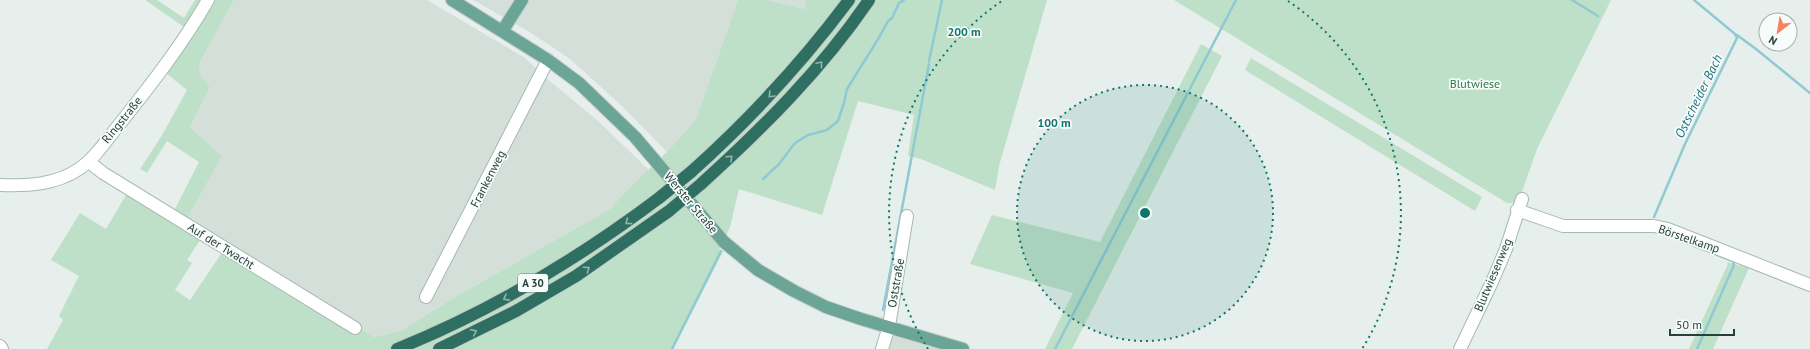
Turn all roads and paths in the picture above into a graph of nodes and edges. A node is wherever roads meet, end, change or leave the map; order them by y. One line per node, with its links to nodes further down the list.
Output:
1 (208, 0): 8 (street, Ringstraße)
2 (452, 0): 6 (main road, Werster Straße)
3 (522, 0): 6 (main road)
4 (849, 0): 18 (highway, A 30, one-way to 18, bridge)
5 (869, 0): 19 (highway, A 30, one-way to 5, bridge)
6 (503, 30): 7 (main road, Werster Straße)
7 (548, 60): 13 (street, Frankenweg); 14 (main road, Werster Straße)
8 (89, 162): 9 (street, Ringstraße); 15 (street, Auf der Twacht)
9 (0, 185)
10 (1519, 204): 12 (street, Börstelkamp); 22 (street, Blutwiesenweg)
11 (907, 216): 14 (street, Oststraße)
12 (1810, 285)
13 (426, 297)
14 (889, 326): 20 (street, Oststraße); 21 (main road, Werster Straße)
15 (355, 328)
16 (0, 346): 17 (street)
17 (2, 349)
18 (397, 349)
19 (439, 349)
20 (882, 349)
21 (963, 349)
22 (1460, 349)

